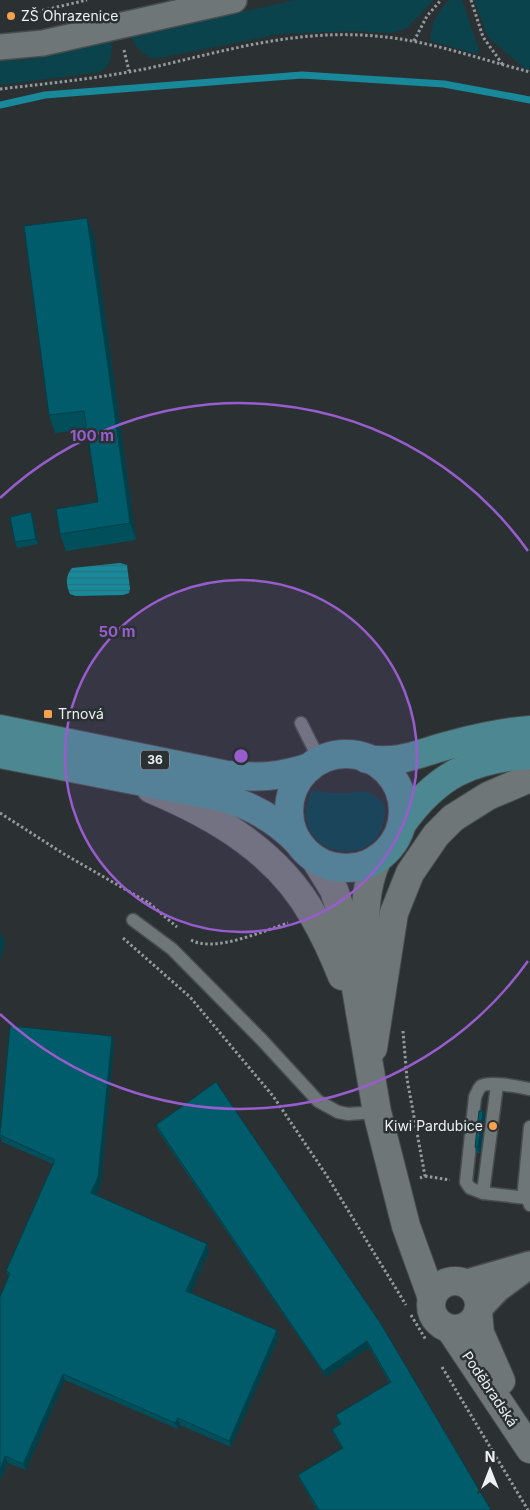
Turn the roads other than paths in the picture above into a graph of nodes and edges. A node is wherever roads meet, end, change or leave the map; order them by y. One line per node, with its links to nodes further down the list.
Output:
1 (234, 0): 2 (street)
2 (0, 47)
3 (301, 723): 9 (lane)
4 (0, 729): 9 (main road, 36)
5 (530, 730): 8 (main road, 36)
6 (0, 754): 10 (main road, 36)
7 (530, 754): 12 (main road, 36)
8 (368, 759): 9 (main road, 36); 12 (main road, 36)
9 (315, 764): 13 (main road)
10 (107, 775): 13 (main road, 36); 16 (street)
11 (530, 778): 16 (street)
12 (402, 824): 14 (main road, 36)
13 (307, 850): 14 (main road, 36); 16 (street)
14 (378, 858): 16 (street)
15 (133, 920): 19 (lane)
16 (370, 1069): 19 (street)
17 (497, 1085): 18 (lane); 22 (lane); 22 (lane)
18 (530, 1089)
19 (376, 1112): 21 (street)
20 (530, 1127): 23 (lane)
21 (398, 1192): 25 (street, Poděbradská); 26 (street, Poděbradská)
22 (483, 1193): 23 (lane)
23 (528, 1202)
24 (530, 1266): 25 (street); 27 (street)
25 (459, 1282): 26 (street); 27 (street, Poděbradská)
26 (432, 1298): 28 (street, Poděbradská)
27 (479, 1310): 28 (street); 29 (street, Poděbradská)
28 (438, 1336): 30 (street, Poděbradská)
29 (530, 1441)
30 (530, 1449)

